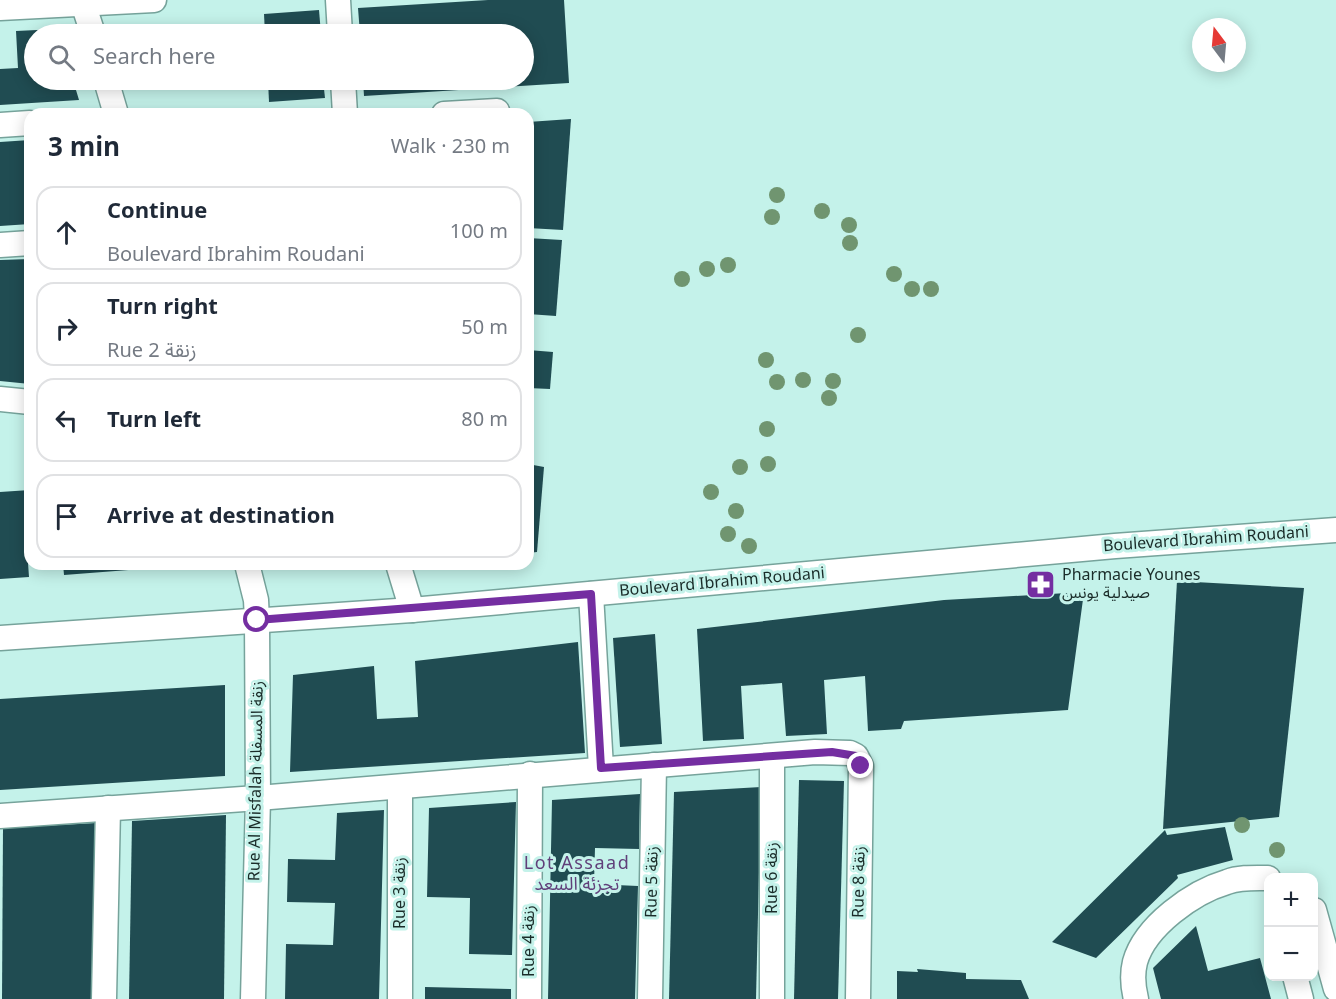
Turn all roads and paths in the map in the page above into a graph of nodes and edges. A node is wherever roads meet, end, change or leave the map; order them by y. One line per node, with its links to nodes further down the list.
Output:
1 (154, 0): 3 (street)
2 (338, 0): 6 (street)
3 (83, 2): 4 (street); 5 (street)
4 (0, 8)
5 (90, 24)
6 (339, 24)
7 (109, 90): 9 (street)
8 (344, 90): 10 (street)
9 (114, 108)
10 (345, 108)
11 (24, 123): 12 (street)
12 (0, 125)
13 (24, 243): 14 (street)
14 (0, 245)
15 (0, 399): 16 (street)
16 (24, 401)
17 (1336, 530): 20 (street, Boulevard Ibrahim Roudani)
18 (248, 570): 22 (street, Rue Al Misfalah زنقة المسفلة)
19 (400, 570): 21 (street)
20 (591, 594): 21 (street, Boulevard Ibrahim Roudani); 26 (street)
21 (412, 609): 22 (street, Boulevard Ibrahim Roudani)
22 (257, 620): 23 (street, Boulevard Ibrahim Roudani); 29 (street, Rue Al Misfalah زنقة المسفلة)
23 (0, 638)
24 (772, 757): 25 (street); 42 (street, Rue 6 زنقة); 43 (street, Rue 8 زنقة)
25 (654, 765): 26 (street); 41 (street, Rue 5 زنقة)
26 (601, 768): 27 (street)
27 (530, 774): 28 (street); 40 (street, Rue 4 زنقة)
28 (400, 787): 29 (street); 39 (street, Rue 3 زنقة)
29 (258, 798): 30 (street); 38 (street, Rue Al Misfalah زنقة المسفلة)
30 (108, 808): 31 (street); 37 (street)
31 (0, 816)
32 (1264, 878): 44 (street)
33 (1318, 920): 34 (street)
34 (1331, 952): 36 (street)
35 (1296, 981): 45 (street)
36 (1336, 989)
37 (104, 999)
38 (253, 999)
39 (400, 999)
40 (529, 999)
41 (650, 999)
42 (772, 999)
43 (858, 999)
44 (1136, 999)
45 (1301, 999)

